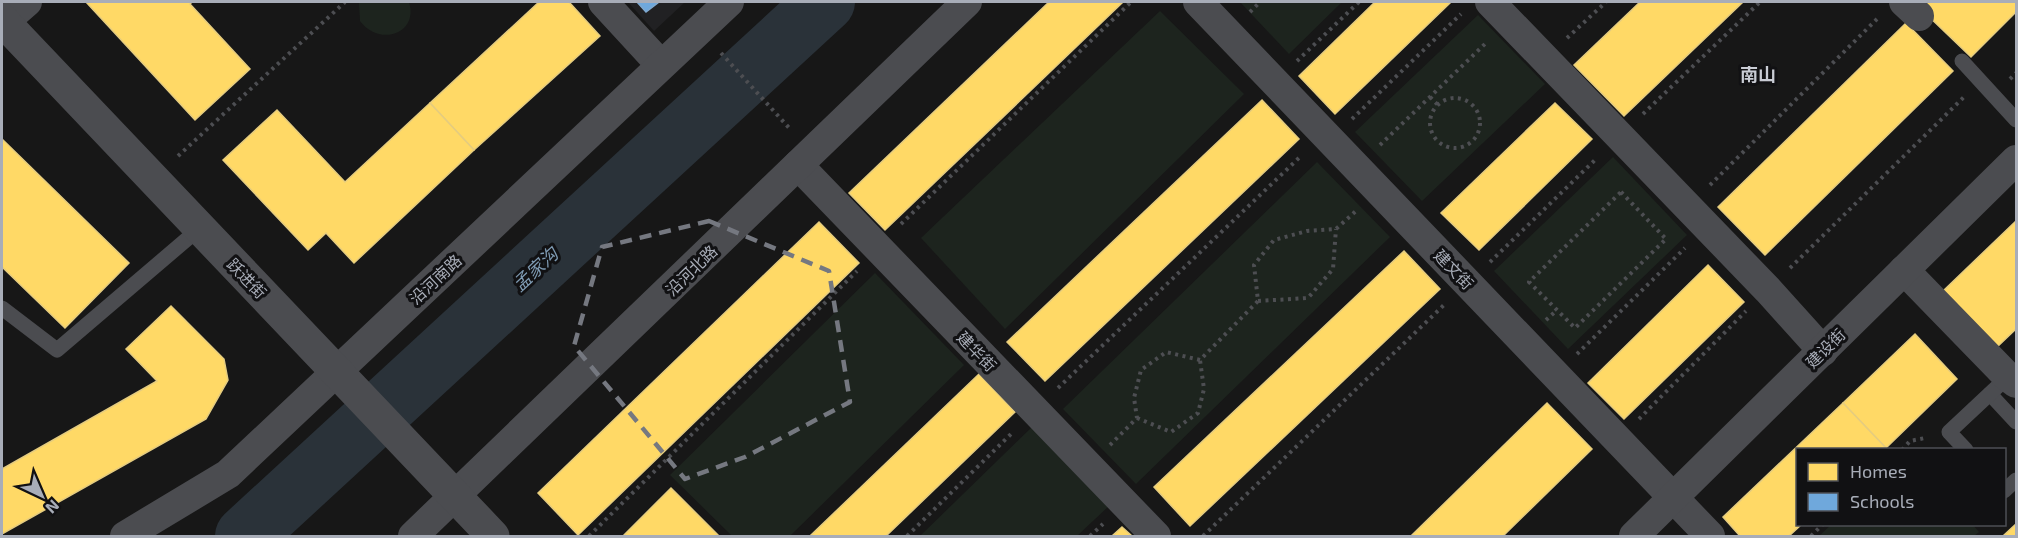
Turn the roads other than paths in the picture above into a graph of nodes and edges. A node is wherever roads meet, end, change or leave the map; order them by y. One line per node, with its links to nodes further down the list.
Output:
1 (603, 2): 8 (street)
2 (729, 2): 8 (street, 沿河南路)
3 (967, 2): 10 (street, 沿河北路)
4 (1198, 2): 21 (street, 建文街)
5 (1500, 11): 15 (street)
6 (9, 17): 12 (street, 跃进街)
7 (1962, 61): 9 (lane)
8 (661, 65): 16 (street, 沿河南路)
9 (2016, 120)
10 (805, 159): 20 (street, 沿河北路); 25 (street, 建华街)
11 (2016, 160): 13 (street, 建设街)
12 (200, 228): 14 (lane); 16 (street, 跃进街)
13 (1904, 270): 15 (street, 建设街); 17 (street)
14 (2, 308)
15 (1823, 351): 21 (street, 建设街)
16 (344, 379): 20 (street, 跃进街); 22 (street, 沿河南路)
17 (2008, 381): 18 (lane); 19 (lane)
18 (2016, 422)
19 (1964, 448)
20 (455, 497): 23 (street, 沿河北路); 24 (street, 跃进街)
21 (1673, 498): 26 (street, 建设街); 27 (street, 建文街)
22 (125, 537)
23 (414, 537)
24 (493, 537)
25 (1156, 537)
26 (1634, 537)
27 (1710, 537)

